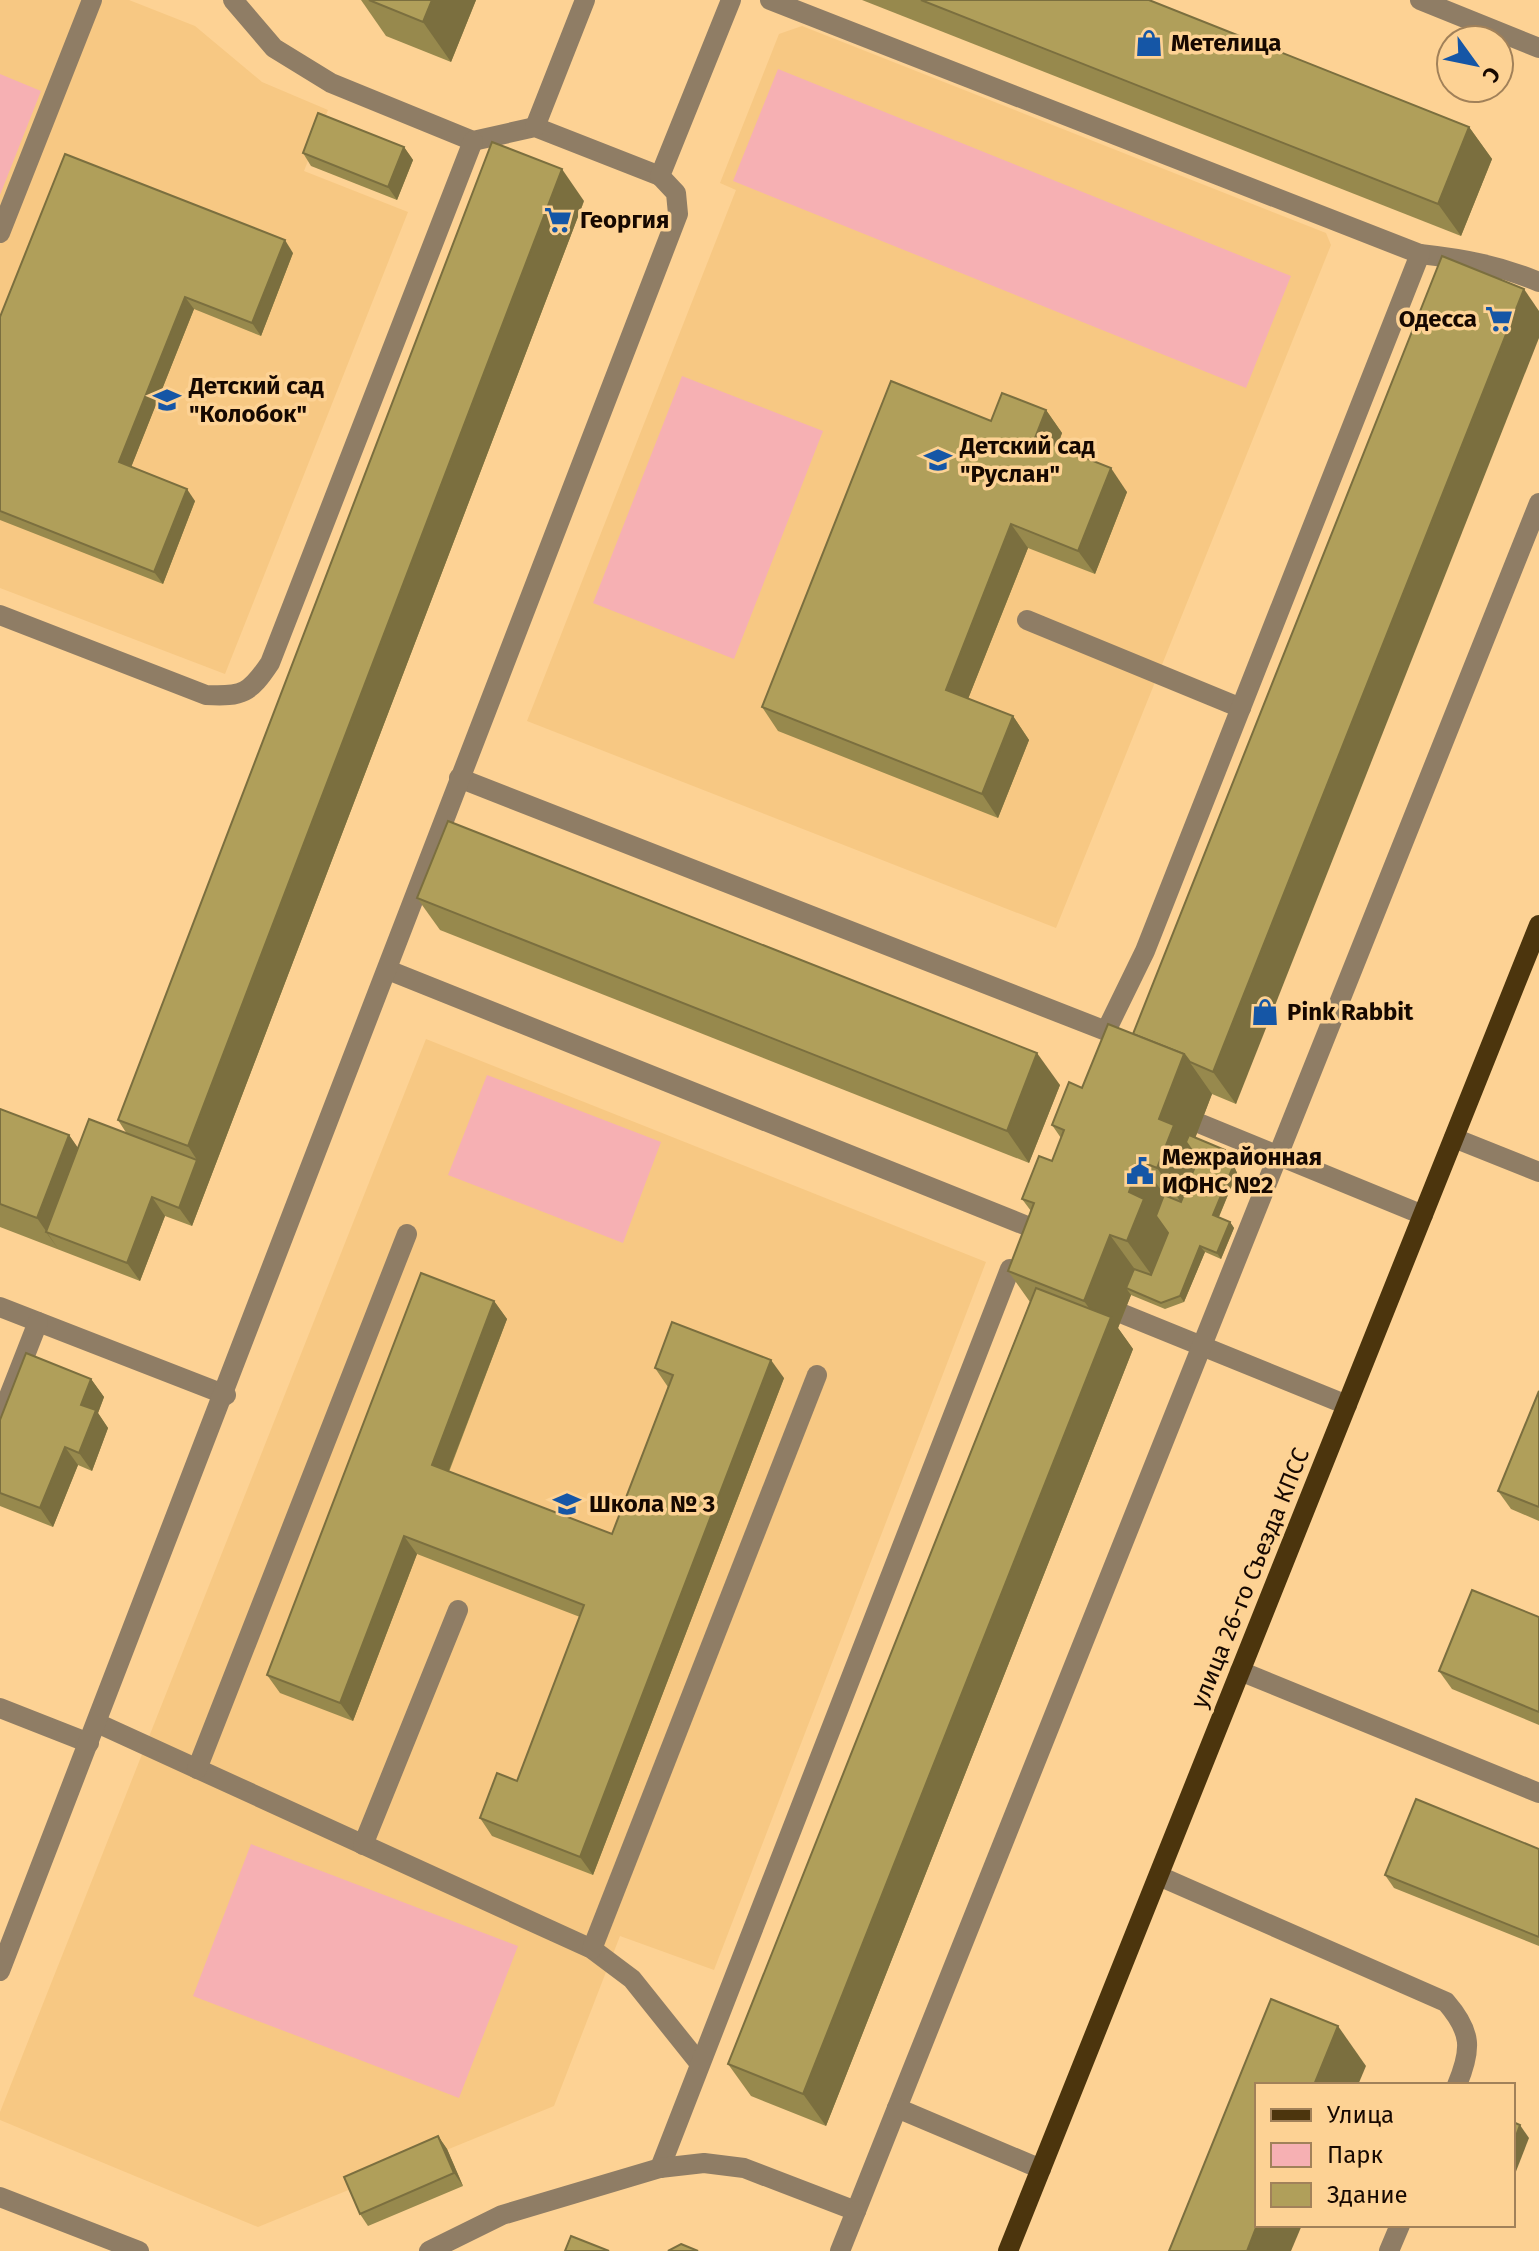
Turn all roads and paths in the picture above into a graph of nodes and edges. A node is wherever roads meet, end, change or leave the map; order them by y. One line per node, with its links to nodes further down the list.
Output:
1 (92, 0): 11 (street)
2 (233, 0): 9 (street)
3 (585, 0): 8 (street)
4 (731, 0): 10 (street)
5 (770, 0): 12 (street)
6 (1420, 0): 7 (street)
7 (1539, 48)
8 (535, 127): 9 (street); 10 (street)
9 (473, 141): 15 (street)
10 (660, 176): 18 (street)
11 (0, 233)
12 (1420, 254): 13 (street); 17 (street)
13 (1539, 282)
14 (1539, 503): 25 (street)
15 (0, 615)
16 (1027, 620): 17 (street)
17 (1241, 708): 21 (street)
18 (459, 778): 20 (street); 21 (street)
19 (1539, 925): 24 (main road, улица 26-го Съезда КПСС)
20 (388, 970): 29 (street); 36 (street)
21 (1106, 1031): 22 (street)
22 (1097, 1055)
23 (1201, 1124): 25 (street)
24 (1454, 1138): 26 (street); 27 (main road, улица 26-го Съезда КПСС)
25 (1278, 1155): 27 (street); 34 (street)
26 (1539, 1172)
27 (1423, 1215): 37 (main road, улица 26-го Съезда КПСС)
28 (407, 1234): 44 (street)
29 (1022, 1240): 30 (street); 50 (street)
30 (1034, 1278)
31 (0, 1307): 33 (street)
32 (1123, 1314): 34 (street)
33 (38, 1322): 36 (street); 38 (street)
34 (1202, 1345): 37 (street); 52 (street)
35 (817, 1375): 48 (street)
36 (226, 1395): 42 (street)
37 (1347, 1405): 40 (main road, улица 26-го Съезда КПСС)
38 (0, 1419)
39 (458, 1610): 46 (street)
40 (1240, 1671): 45 (street); 47 (main road, улица 26-го Съезда КПСС)
41 (0, 1708): 43 (street)
42 (97, 1723): 43 (street); 44 (street)
43 (89, 1743): 49 (street)
44 (197, 1769): 46 (street)
45 (1539, 1793)
46 (363, 1845): 48 (street)
47 (1159, 1876): 51 (street); 54 (main road, улица 26-го Съезда КПСС)
48 (592, 1949): 50 (street)
49 (0, 1971)
50 (700, 2064): 53 (street)
51 (1458, 2083)
52 (897, 2108): 54 (street); 56 (street)
53 (660, 2168): 56 (street); 59 (street)
54 (1041, 2169): 61 (main road, улица 26-го Съезда КПСС)
55 (0, 2197): 58 (street)
56 (856, 2211): 60 (street)
57 (1399, 2227): 62 (street)
58 (139, 2251)
59 (429, 2251)
60 (840, 2251)
61 (1008, 2251)
62 (1389, 2251)

